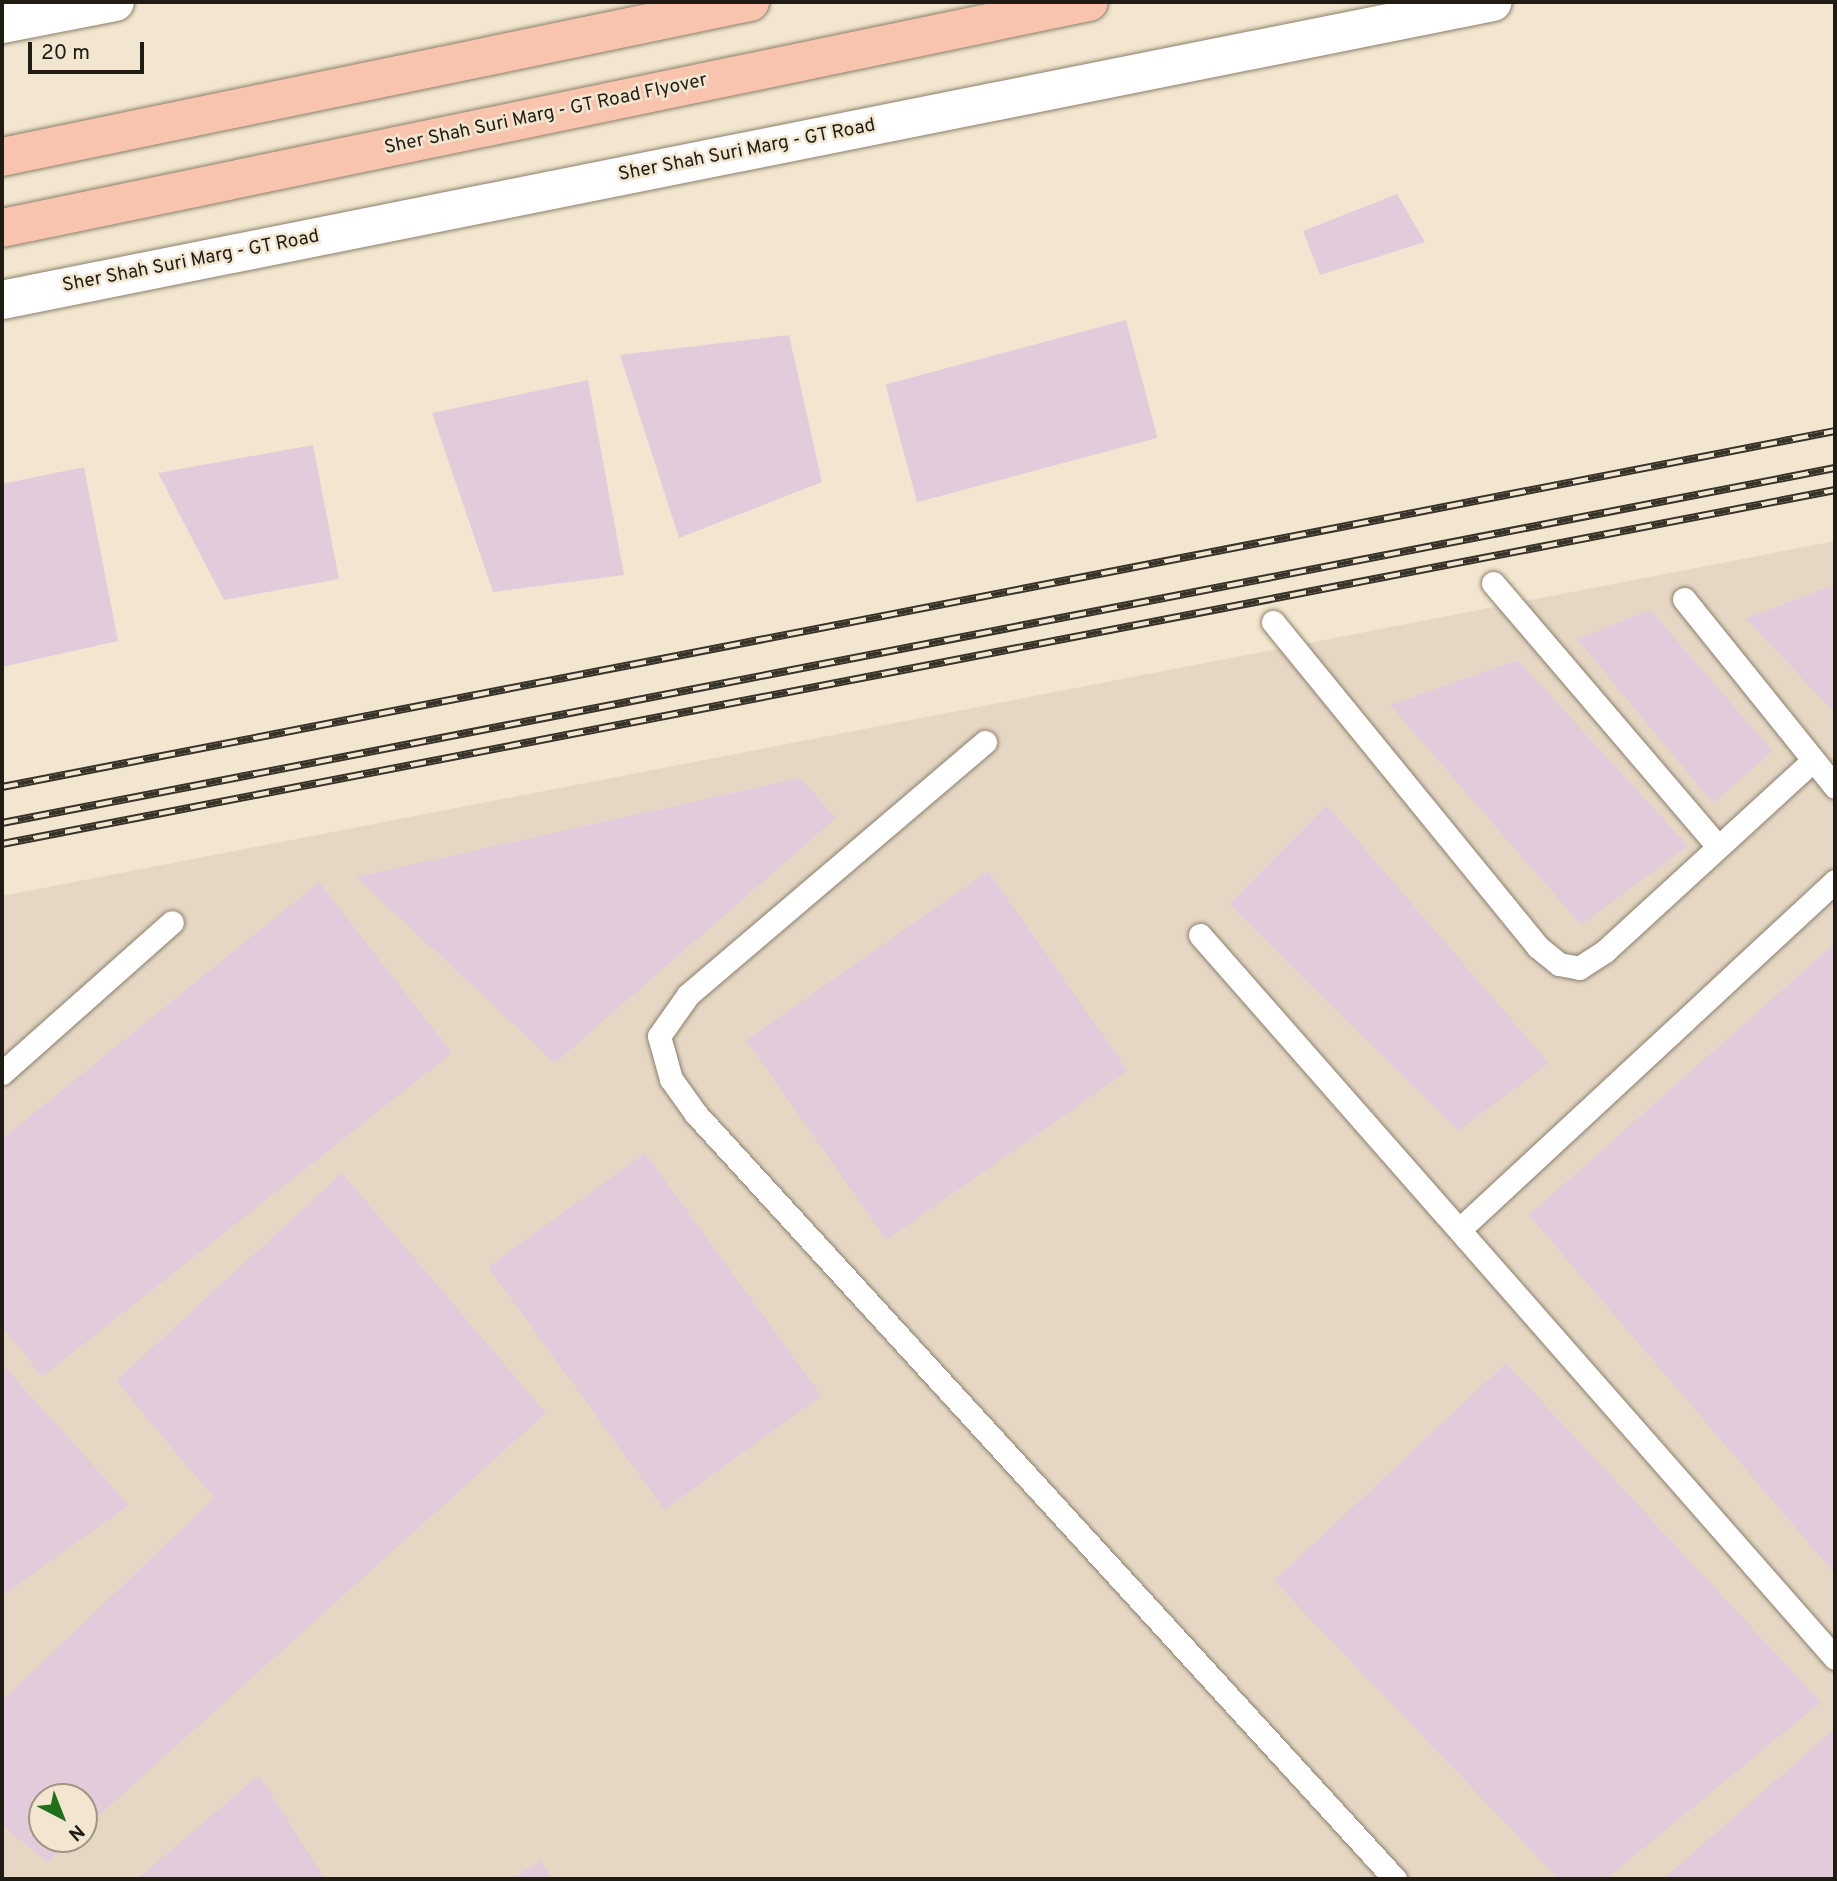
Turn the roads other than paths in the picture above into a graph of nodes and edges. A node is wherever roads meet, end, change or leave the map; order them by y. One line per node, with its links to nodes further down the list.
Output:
1 (115, 2): 5 (street)
2 (750, 2): 6 (highway)
3 (1089, 2): 7 (highway, Sher Shah Suri Marg - GT Road Flyover)
4 (1493, 2): 8 (street, Sher Shah Suri Marg - GT Road)
5 (2, 24)
6 (2, 157)
7 (2, 229)
8 (2, 300)
9 (1493, 583): 15 (lane)
10 (1684, 599): 13 (lane)
11 (1273, 622): 15 (lane)
12 (985, 742): 22 (lane)
13 (1812, 761): 14 (lane); 15 (lane)
14 (1835, 787)
15 (1718, 846)
16 (1835, 881): 20 (lane)
17 (172, 922): 19 (lane)
18 (1200, 935): 20 (lane)
19 (2, 1073)
20 (1460, 1229): 21 (lane)
21 (1835, 1658)
22 (1395, 1879)

